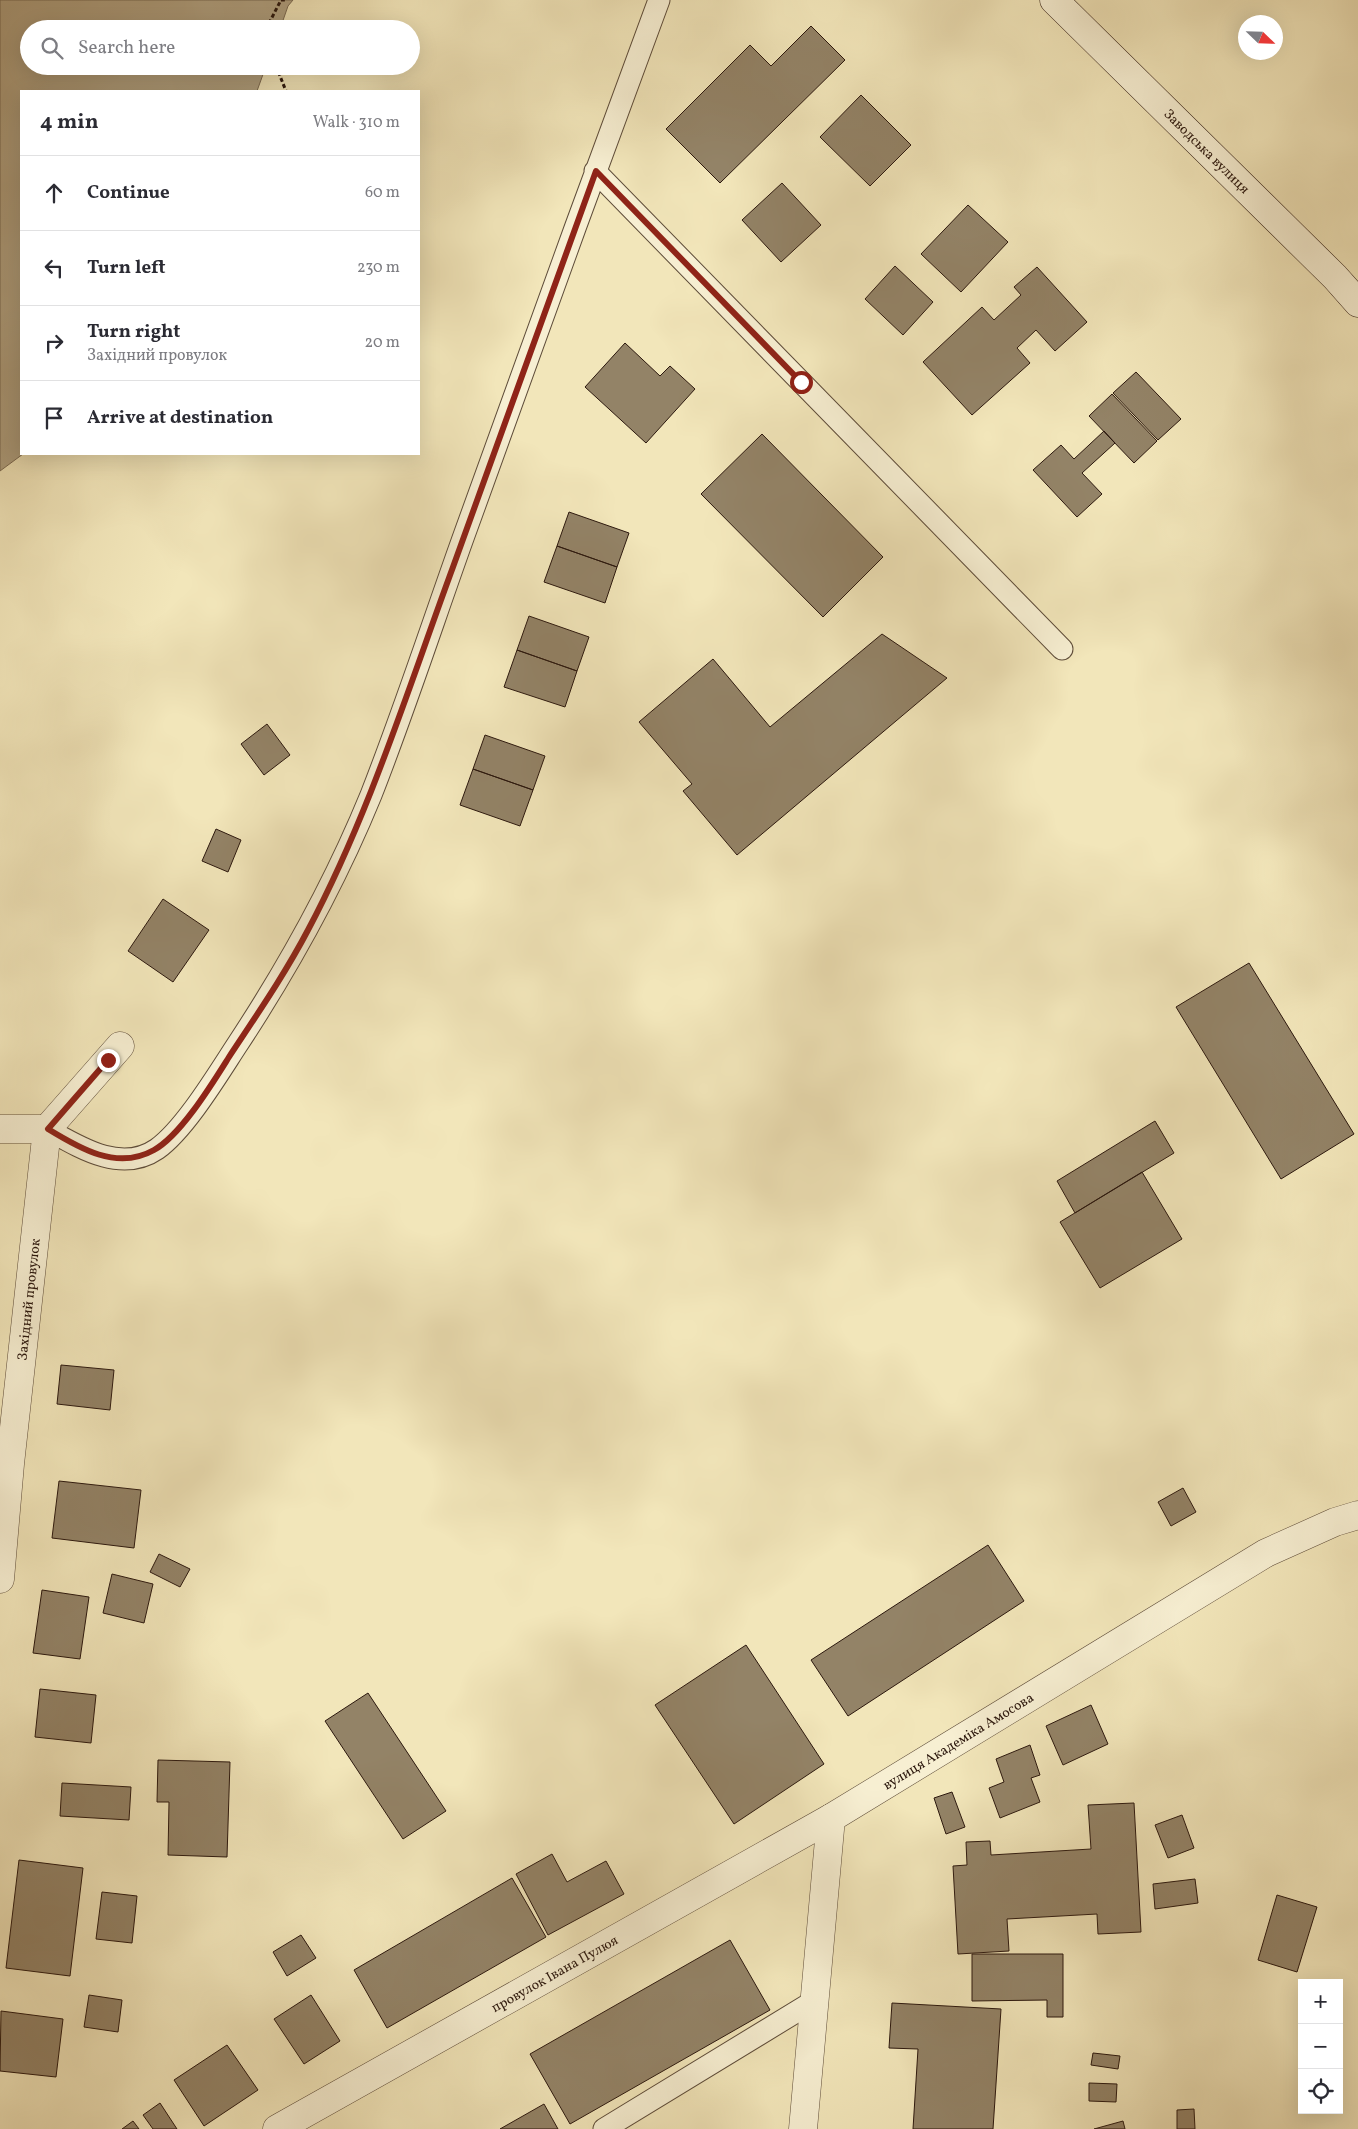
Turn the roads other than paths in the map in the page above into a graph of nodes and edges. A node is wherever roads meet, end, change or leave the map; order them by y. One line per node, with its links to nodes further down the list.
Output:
1 (659, 0): 3 (lane)
2 (1054, 0): 4 (street, Заводська вулиця)
3 (596, 171): 5 (lane); 8 (lane)
4 (1358, 303)
5 (1062, 649)
6 (120, 1046): 8 (street)
7 (0, 1129): 8 (street)
8 (48, 1129): 10 (street, Західний провулок)
9 (1358, 1515): 11 (street, вулиця Академіка Амосова)
10 (0, 1579)
11 (831, 1818): 12 (street); 13 (street, провулок Івана Пулюя)
12 (814, 2001): 14 (lane); 15 (street)
13 (277, 2129)
14 (604, 2129)
15 (803, 2129)

